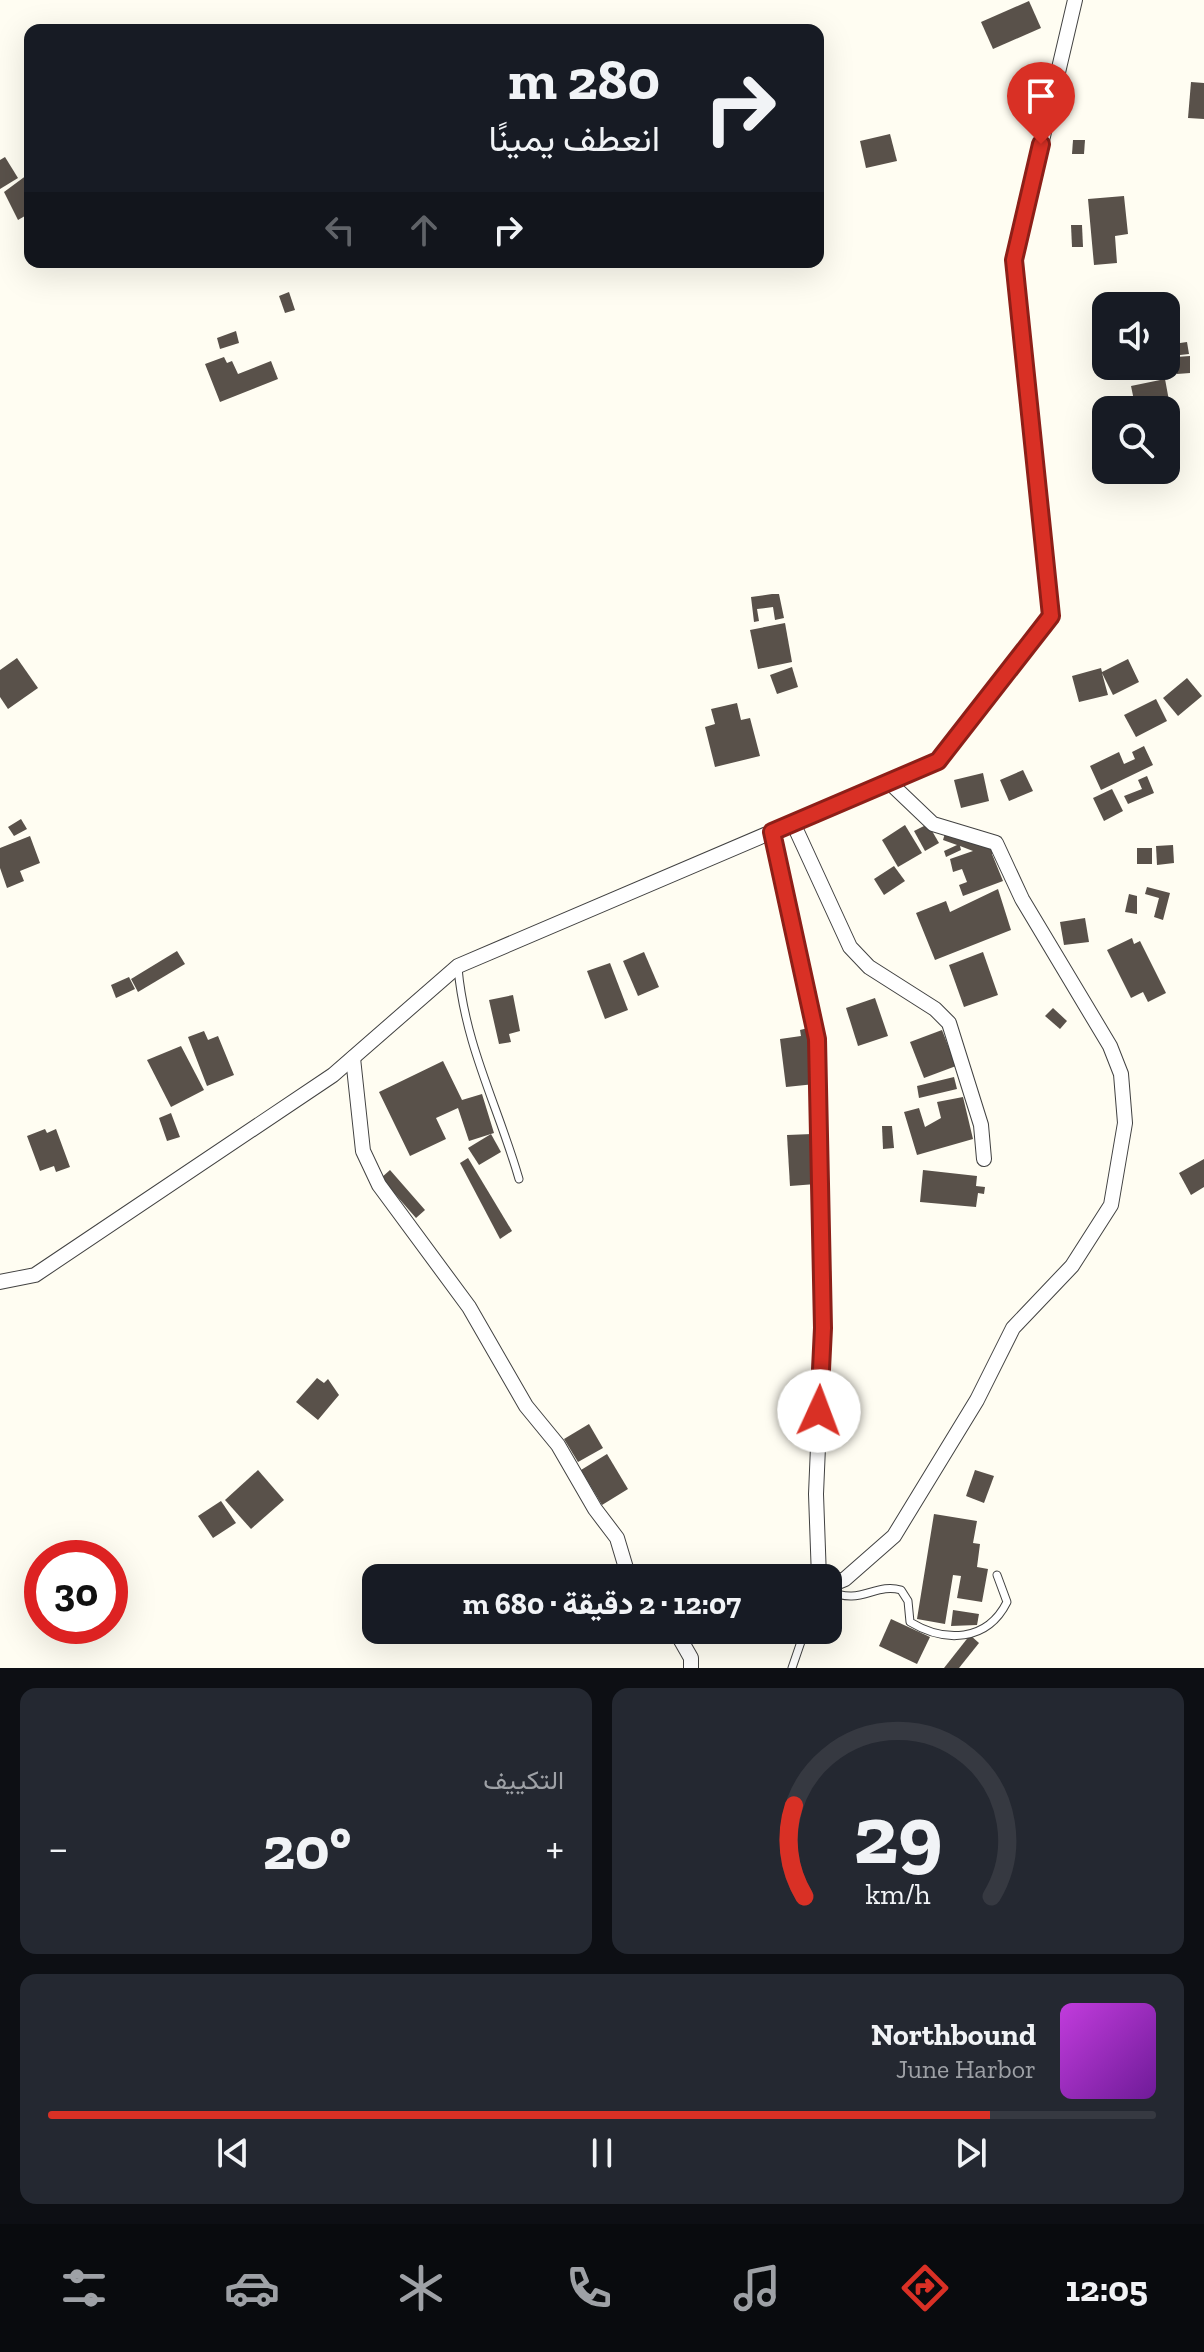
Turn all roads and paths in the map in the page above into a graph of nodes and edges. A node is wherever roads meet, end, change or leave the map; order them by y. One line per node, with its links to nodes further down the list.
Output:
1 (1075, 0): 2 (street)
2 (889, 782): 3 (street); 13 (street)
3 (793, 823): 4 (street); 7 (street)
4 (772, 832): 5 (street); 11 (street)
5 (458, 966): 6 (street); 8 (lane)
6 (353, 1058): 9 (street); 10 (street)
7 (984, 1159)
8 (519, 1179)
9 (0, 1282)
10 (625, 1564)
11 (818, 1564)
12 (997, 1575): 14 (lane)
13 (842, 1581)
14 (842, 1596)
15 (683, 1644): 17 (street)
16 (800, 1644): 18 (lane)
17 (691, 1668)
18 (792, 1668)

